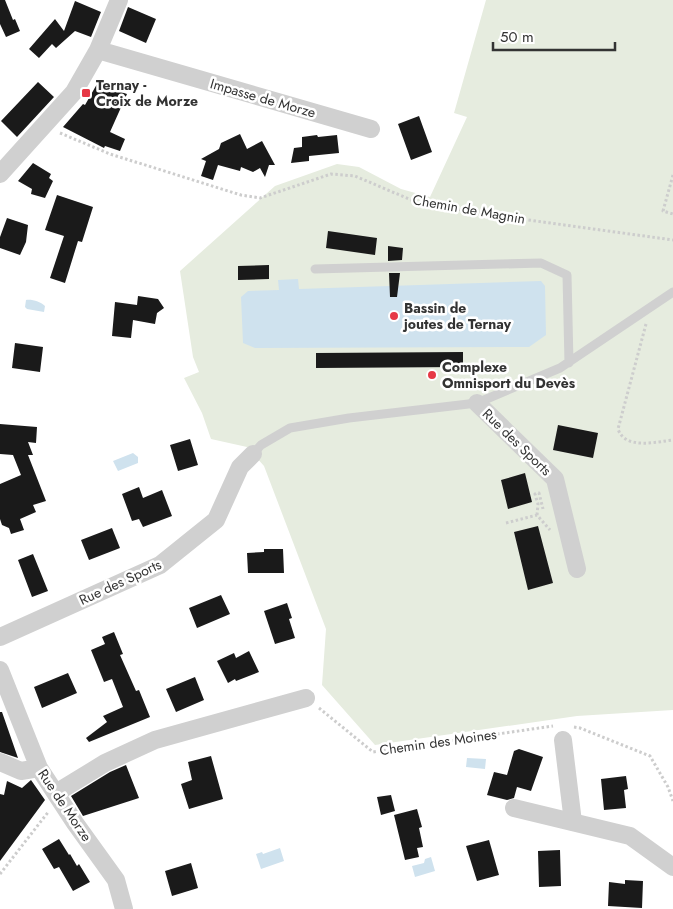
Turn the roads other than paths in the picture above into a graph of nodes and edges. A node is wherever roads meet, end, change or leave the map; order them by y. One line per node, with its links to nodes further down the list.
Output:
1 (119, 0): 2 (street)
2 (98, 50): 3 (street, Impasse de Morze); 4 (street)
3 (372, 129)
4 (0, 174)
5 (315, 269): 7 (lane)
6 (673, 292): 7 (lane)
7 (569, 363): 8 (lane)
8 (477, 404): 9 (lane); 10 (street, Rue des Sports)
9 (253, 454): 11 (street, Rue des Sports)
10 (577, 569)
11 (0, 637)
12 (0, 670): 16 (street, Rue de Morze)
13 (306, 698): 17 (street)
14 (563, 730): 19 (street)
15 (0, 762): 16 (street)
16 (39, 768): 17 (street, Rue de Morze)
17 (56, 793): 21 (street, Rue de Morze)
18 (514, 808): 19 (street)
19 (573, 822): 20 (street)
20 (673, 867)
21 (124, 909)

